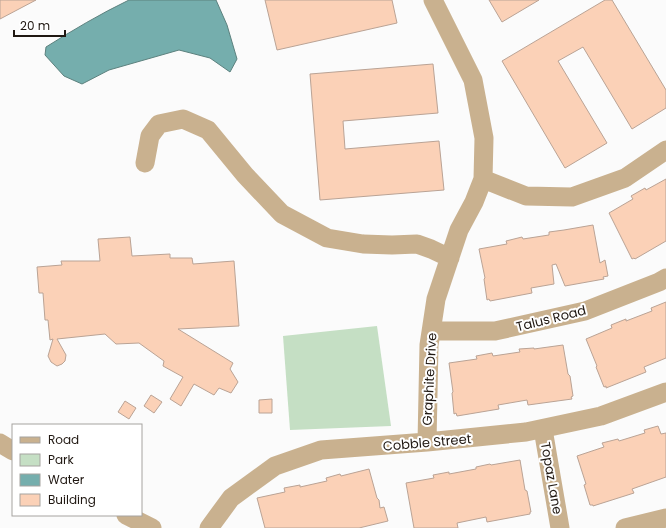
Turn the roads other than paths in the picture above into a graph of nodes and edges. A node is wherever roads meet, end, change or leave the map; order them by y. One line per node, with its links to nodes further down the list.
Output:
1 (433, 0): 4 (street, Graphite Drive)
2 (666, 150): 4 (street)
3 (145, 163): 5 (street)
4 (483, 179): 5 (street, Graphite Drive)
5 (450, 258): 7 (street, Graphite Drive)
6 (666, 278): 7 (street, Talus Road)
7 (431, 331): 10 (street, Graphite Drive)
8 (666, 392): 9 (street, Cobble Street)
9 (543, 429): 10 (street, Cobble Street); 17 (street, Topaz Lane)
10 (427, 442): 16 (street, Cobble Street)
11 (0, 443): 12 (street)
12 (12, 450)
13 (128, 516): 15 (street)
14 (666, 518): 18 (street)
15 (152, 528)
16 (209, 528)
17 (560, 528)
18 (625, 528)

